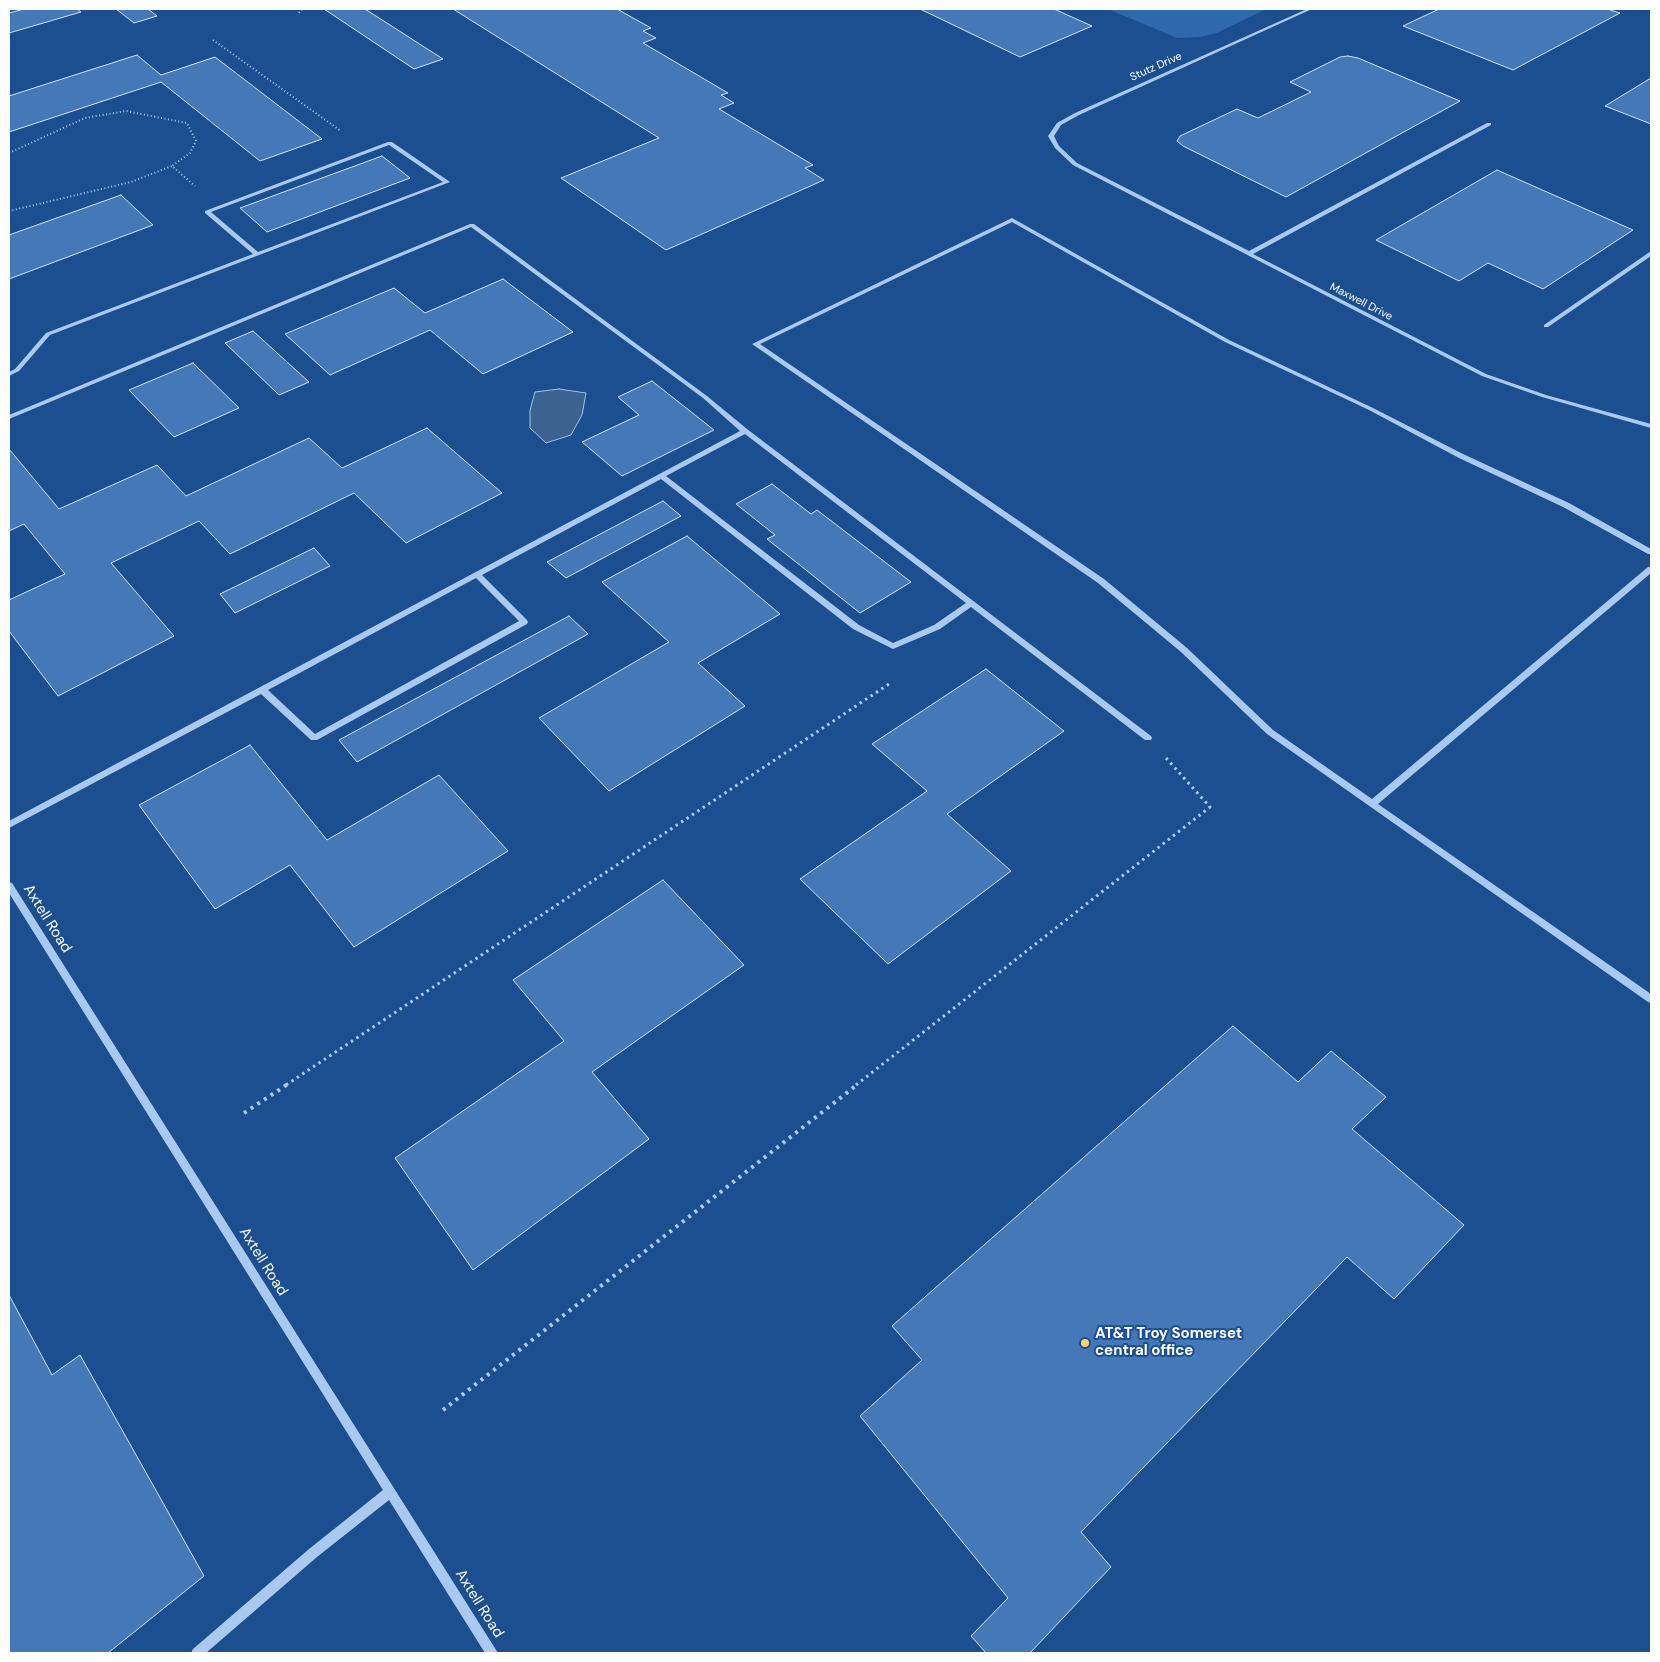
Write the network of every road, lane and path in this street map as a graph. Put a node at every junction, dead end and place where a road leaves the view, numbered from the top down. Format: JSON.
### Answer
{"nodes":[{"id":1,"x":302,"y":9,"type":"edge"},
{"id":2,"x":1310,"y":9,"type":"edge"},
{"id":3,"x":300,"y":13,"type":"dead end"},
{"id":4,"x":213,"y":40,"type":"dead end"},
{"id":5,"x":1489,"y":124,"type":"dead end"},
{"id":6,"x":369,"y":151,"type":"junction"},
{"id":7,"x":9,"y":152,"type":"edge"},
{"id":8,"x":1075,"y":164,"type":"joint"},
{"id":9,"x":172,"y":166,"type":"junction"},
{"id":10,"x":220,"y":207,"type":"junction"},
{"id":11,"x":9,"y":211,"type":"edge"},
{"id":12,"x":1651,"y":253,"type":"edge"},
{"id":13,"x":257,"y":254,"type":"junction"},
{"id":14,"x":1248,"y":254,"type":"junction"},
{"id":15,"x":1546,"y":326,"type":"dead end"},
{"id":16,"x":9,"y":374,"type":"edge"},
{"id":17,"x":9,"y":417,"type":"edge"},
{"id":18,"x":1651,"y":426,"type":"edge"},
{"id":19,"x":745,"y":431,"type":"junction"},
{"id":20,"x":661,"y":476,"type":"junction"},
{"id":21,"x":1651,"y":552,"type":"edge"},
{"id":22,"x":1651,"y":569,"type":"edge"},
{"id":23,"x":477,"y":574,"type":"junction"},
{"id":24,"x":971,"y":604,"type":"junction"},
{"id":25,"x":889,"y":684,"type":"dead end"},
{"id":26,"x":261,"y":689,"type":"junction"},
{"id":27,"x":1148,"y":738,"type":"joint"},
{"id":28,"x":1372,"y":804,"type":"junction"},
{"id":29,"x":9,"y":825,"type":"edge"},
{"id":30,"x":9,"y":886,"type":"edge"},
{"id":31,"x":1651,"y":999,"type":"edge"},
{"id":32,"x":244,"y":1113,"type":"dead end"},
{"id":33,"x":443,"y":1410,"type":"dead end"},
{"id":34,"x":390,"y":1492,"type":"junction"},
{"id":35,"x":198,"y":1653,"type":"edge"},
{"id":36,"x":492,"y":1653,"type":"edge"}],
"edges":[{"from":1,"to":3,"type":"path"},
{"from":2,"to":8,"type":"street","name":"Stutz Drive"},
{"from":4,"to":6,"type":"path"},
{"from":5,"to":14,"type":"street"},
{"from":6,"to":10,"type":"street"},
{"from":6,"to":13,"type":"street"},
{"from":7,"to":9,"type":"path"},
{"from":8,"to":14,"type":"street","name":"Maxwell Drive"},
{"from":9,"to":10,"type":"path"},
{"from":9,"to":11,"type":"path"},
{"from":10,"to":13,"type":"street"},
{"from":12,"to":15,"type":"lane"},
{"from":13,"to":16,"type":"street"},
{"from":14,"to":18,"type":"street","name":"Maxwell Drive"},
{"from":17,"to":19,"type":"street"},
{"from":19,"to":20,"type":"street"},
{"from":19,"to":24,"type":"street"},
{"from":20,"to":23,"type":"street"},
{"from":20,"to":24,"type":"street"},
{"from":21,"to":28,"type":"lane"},
{"from":22,"to":28,"type":"street"},
{"from":23,"to":26,"type":"street"},
{"from":23,"to":26,"type":"street"},
{"from":24,"to":27,"type":"street"},
{"from":25,"to":32,"type":"path"},
{"from":26,"to":29,"type":"street"},
{"from":27,"to":33,"type":"path"},
{"from":28,"to":31,"type":"street"},
{"from":30,"to":34,"type":"street","name":"Axtell Road"},
{"from":34,"to":35,"type":"street"},
{"from":34,"to":36,"type":"street","name":"Axtell Road"}]}
